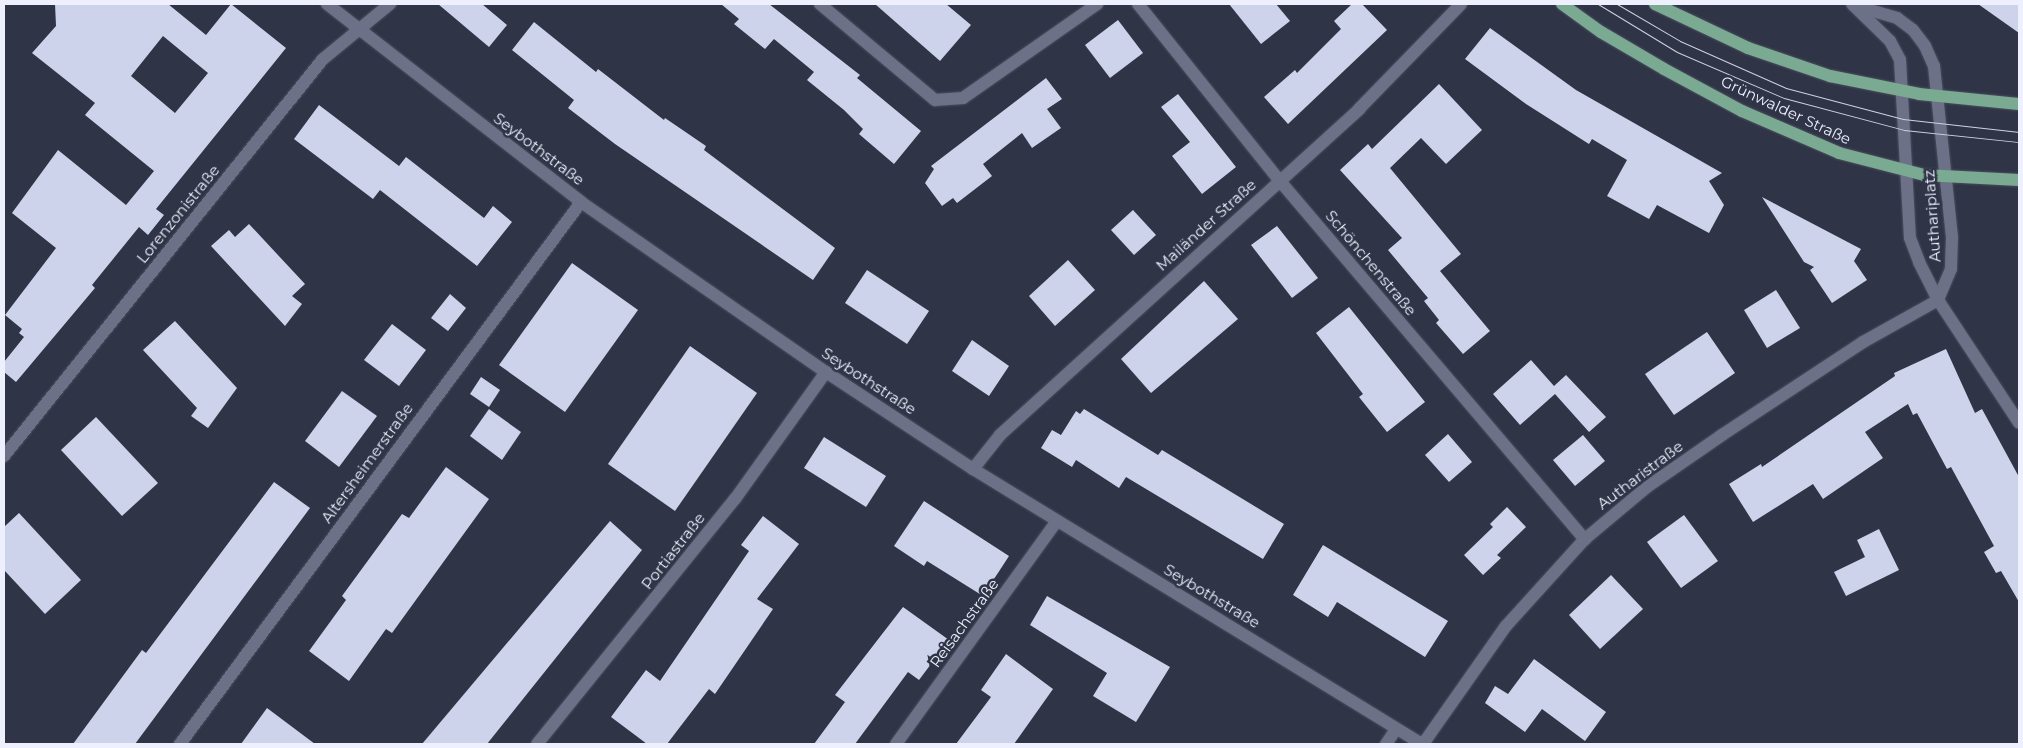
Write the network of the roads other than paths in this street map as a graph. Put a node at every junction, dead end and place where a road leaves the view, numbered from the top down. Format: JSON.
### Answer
{"nodes":[{"id":1,"x":327,"y":4,"type":"edge"},
{"id":2,"x":390,"y":4,"type":"edge"},
{"id":3,"x":820,"y":4,"type":"edge"},
{"id":4,"x":1097,"y":4,"type":"edge"},
{"id":5,"x":1138,"y":4,"type":"edge"},
{"id":6,"x":1461,"y":4,"type":"edge"},
{"id":7,"x":1562,"y":4,"type":"edge"},
{"id":8,"x":1655,"y":4,"type":"edge"},
{"id":9,"x":1854,"y":5,"type":"edge"},
{"id":10,"x":359,"y":30,"type":"junction"},
{"id":11,"x":1901,"y":91,"type":"junction"},
{"id":12,"x":1939,"y":97,"type":"junction"},
{"id":13,"x":2019,"y":104,"type":"edge"},
{"id":14,"x":1906,"y":171,"type":"junction"},
{"id":15,"x":1946,"y":177,"type":"junction"},
{"id":16,"x":1279,"y":180,"type":"junction"},
{"id":17,"x":2019,"y":180,"type":"edge"},
{"id":18,"x":581,"y":202,"type":"junction"},
{"id":19,"x":1938,"y":300,"type":"junction"},
{"id":20,"x":826,"y":372,"type":"junction"},
{"id":21,"x":2019,"y":423,"type":"edge"},
{"id":22,"x":4,"y":456,"type":"edge"},
{"id":23,"x":973,"y":469,"type":"junction"},
{"id":24,"x":1057,"y":521,"type":"junction"},
{"id":25,"x":1585,"y":539,"type":"junction"},
{"id":26,"x":1396,"y":729,"type":"junction"},
{"id":27,"x":180,"y":744,"type":"edge"},
{"id":28,"x":537,"y":744,"type":"edge"},
{"id":29,"x":896,"y":744,"type":"edge"},
{"id":30,"x":1386,"y":744,"type":"edge"},
{"id":31,"x":1422,"y":744,"type":"edge"}],
"edges":[{"from":1,"to":10,"type":"street","name":"Seybothstraße"},
{"from":2,"to":10,"type":"street","name":"Lorenzonistraße"},
{"from":3,"to":4,"type":"street"},
{"from":5,"to":16,"type":"street","name":"Schönchenstraße"},
{"from":6,"to":16,"type":"street","name":"Mailänder Straße"},
{"from":7,"to":14,"type":"main road","name":"Grünwalder Straße"},
{"from":8,"to":11,"type":"main road"},
{"from":9,"to":11,"type":"street","name":"Authariplatz"},
{"from":9,"to":12,"type":"street","name":"Authariplatz"},
{"from":10,"to":18,"type":"street","name":"Seybothstraße"},
{"from":10,"to":22,"type":"street","name":"Lorenzonistraße"},
{"from":11,"to":12,"type":"main road"},
{"from":11,"to":14,"type":"street","name":"Authariplatz"},
{"from":12,"to":13,"type":"main road"},
{"from":12,"to":15,"type":"street","name":"Authariplatz"},
{"from":14,"to":15,"type":"main road","name":"Grünwalder Straße"},
{"from":14,"to":19,"type":"street","name":"Authariplatz"},
{"from":15,"to":17,"type":"main road","name":"Grünwalder Straße"},
{"from":15,"to":19,"type":"street","name":"Authariplatz"},
{"from":16,"to":23,"type":"street","name":"Mailänder Straße"},
{"from":16,"to":25,"type":"street","name":"Schönchenstraße"},
{"from":18,"to":20,"type":"street","name":"Seybothstraße"},
{"from":18,"to":27,"type":"street","name":"Altersheimerstraße"},
{"from":19,"to":21,"type":"street"},
{"from":19,"to":25,"type":"street","name":"Autharistraße"},
{"from":20,"to":23,"type":"street","name":"Seybothstraße"},
{"from":20,"to":28,"type":"street","name":"Portiastraße"},
{"from":23,"to":24,"type":"street","name":"Seybothstraße"},
{"from":24,"to":26,"type":"street","name":"Seybothstraße"},
{"from":24,"to":29,"type":"street","name":"Reisachstraße"},
{"from":25,"to":31,"type":"street","name":"Autharistraße"},
{"from":26,"to":30,"type":"street"},
{"from":26,"to":31,"type":"street","name":"Seybothstraße"}]}
